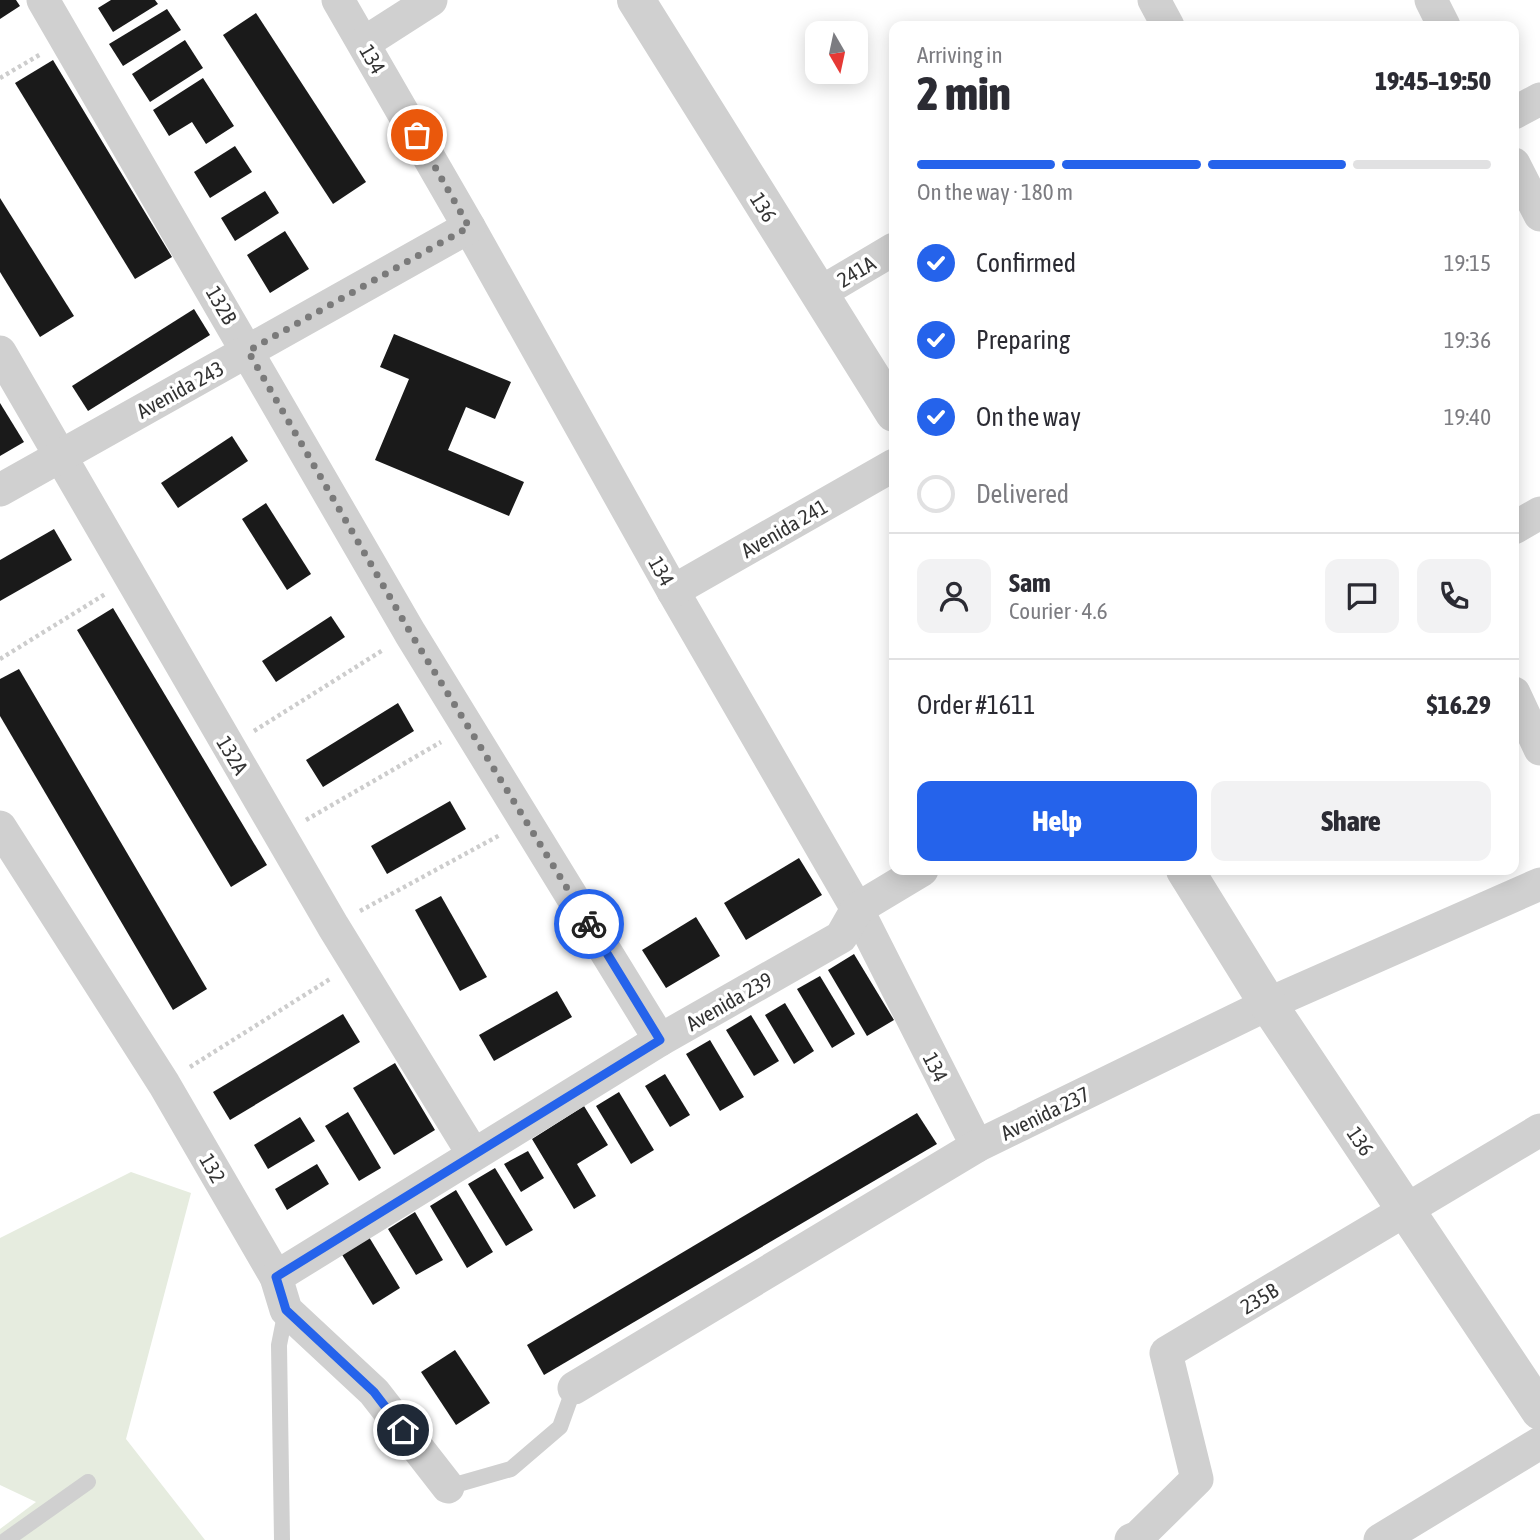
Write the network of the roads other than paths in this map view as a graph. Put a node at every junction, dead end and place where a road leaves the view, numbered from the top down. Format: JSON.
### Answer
{"nodes":[{"id":1,"x":43,"y":0,"type":"edge"},
{"id":2,"x":338,"y":0,"type":"edge"},
{"id":3,"x":431,"y":0,"type":"edge"},
{"id":4,"x":636,"y":0,"type":"edge"},
{"id":5,"x":1154,"y":0,"type":"edge"},
{"id":6,"x":1431,"y":0,"type":"edge"},
{"id":7,"x":1165,"y":21,"type":"edge"},
{"id":8,"x":1442,"y":21,"type":"edge"},
{"id":9,"x":364,"y":43,"type":"junction"},
{"id":10,"x":1540,"y":99,"type":"edge"},
{"id":11,"x":1519,"y":110,"type":"edge"},
{"id":12,"x":1519,"y":174,"type":"edge"},
{"id":13,"x":1540,"y":215,"type":"edge"},
{"id":14,"x":469,"y":227,"type":"junction"},
{"id":15,"x":889,"y":252,"type":"edge"},
{"id":16,"x":818,"y":294,"type":"junction"},
{"id":17,"x":248,"y":351,"type":"junction"},
{"id":18,"x":0,"y":352,"type":"edge"},
{"id":19,"x":889,"y":405,"type":"edge"},
{"id":20,"x":61,"y":456,"type":"junction"},
{"id":21,"x":889,"y":468,"type":"edge"},
{"id":22,"x":0,"y":490,"type":"edge"},
{"id":23,"x":1540,"y":513,"type":"edge"},
{"id":24,"x":1519,"y":525,"type":"edge"},
{"id":25,"x":673,"y":592,"type":"junction"},
{"id":26,"x":1519,"y":704,"type":"edge"},
{"id":27,"x":1540,"y":749,"type":"edge"},
{"id":28,"x":0,"y":827,"type":"edge"},
{"id":29,"x":914,"y":875,"type":"edge"},
{"id":30,"x":1188,"y":875,"type":"edge"},
{"id":31,"x":1540,"y":884,"type":"edge"},
{"id":32,"x":857,"y":909,"type":"junction"},
{"id":33,"x":1268,"y":1004,"type":"junction"},
{"id":34,"x":660,"y":1040,"type":"junction"},
{"id":35,"x":1540,"y":1130,"type":"edge"},
{"id":36,"x":977,"y":1146,"type":"junction"},
{"id":37,"x":473,"y":1154,"type":"junction"},
{"id":38,"x":1407,"y":1209,"type":"junction"},
{"id":39,"x":276,"y":1277,"type":"junction"},
{"id":40,"x":286,"y":1310,"type":"junction"},
{"id":41,"x":574,"y":1388,"type":"joint"},
{"id":42,"x":1540,"y":1411,"type":"edge"},
{"id":43,"x":1540,"y":1443,"type":"edge"},
{"id":44,"x":88,"y":1482,"type":"dead end"},
{"id":45,"x":447,"y":1487,"type":"joint"},
{"id":46,"x":6,"y":1540,"type":"edge"},
{"id":47,"x":282,"y":1540,"type":"edge"},
{"id":48,"x":1131,"y":1540,"type":"edge"},
{"id":49,"x":1380,"y":1540,"type":"edge"}],
"edges":[{"from":1,"to":17,"type":"street","name":"132B"},
{"from":2,"to":9,"type":"street","name":"134"},
{"from":3,"to":9,"type":"street"},
{"from":4,"to":16,"type":"street","name":"136"},
{"from":5,"to":7,"type":"street"},
{"from":6,"to":8,"type":"street"},
{"from":9,"to":14,"type":"street","name":"134"},
{"from":10,"to":11,"type":"street"},
{"from":12,"to":13,"type":"street"},
{"from":14,"to":17,"type":"street","name":"Avenida 243"},
{"from":14,"to":25,"type":"street","name":"134"},
{"from":15,"to":16,"type":"street","name":"241A"},
{"from":16,"to":19,"type":"street","name":"136"},
{"from":17,"to":20,"type":"street","name":"Avenida 243"},
{"from":17,"to":34,"type":"street","name":"132B"},
{"from":18,"to":20,"type":"street","name":"132A"},
{"from":20,"to":22,"type":"street","name":"Avenida 243"},
{"from":20,"to":37,"type":"street","name":"132A"},
{"from":21,"to":25,"type":"street","name":"Avenida 241"},
{"from":23,"to":24,"type":"street"},
{"from":25,"to":32,"type":"street","name":"134"},
{"from":26,"to":27,"type":"street"},
{"from":28,"to":39,"type":"street","name":"132"},
{"from":29,"to":32,"type":"street","name":"Avenida 239"},
{"from":30,"to":33,"type":"street","name":"136"},
{"from":31,"to":33,"type":"street","name":"Avenida 237"},
{"from":32,"to":34,"type":"street","name":"Avenida 239"},
{"from":32,"to":36,"type":"street","name":"134"},
{"from":33,"to":36,"type":"street","name":"Avenida 237"},
{"from":33,"to":38,"type":"street","name":"136"},
{"from":34,"to":37,"type":"street","name":"Avenida 239"},
{"from":35,"to":38,"type":"street","name":"235B"},
{"from":36,"to":41,"type":"street","name":"Avenida 237"},
{"from":37,"to":39,"type":"street","name":"Avenida 239"},
{"from":38,"to":42,"type":"street","name":"136"},
{"from":38,"to":48,"type":"street","name":"235B"},
{"from":39,"to":40,"type":"street","name":"132"},
{"from":40,"to":45,"type":"street"},
{"from":40,"to":47,"type":"lane"},
{"from":41,"to":45,"type":"lane"},
{"from":43,"to":49,"type":"street"},
{"from":44,"to":46,"type":"lane"}]}
